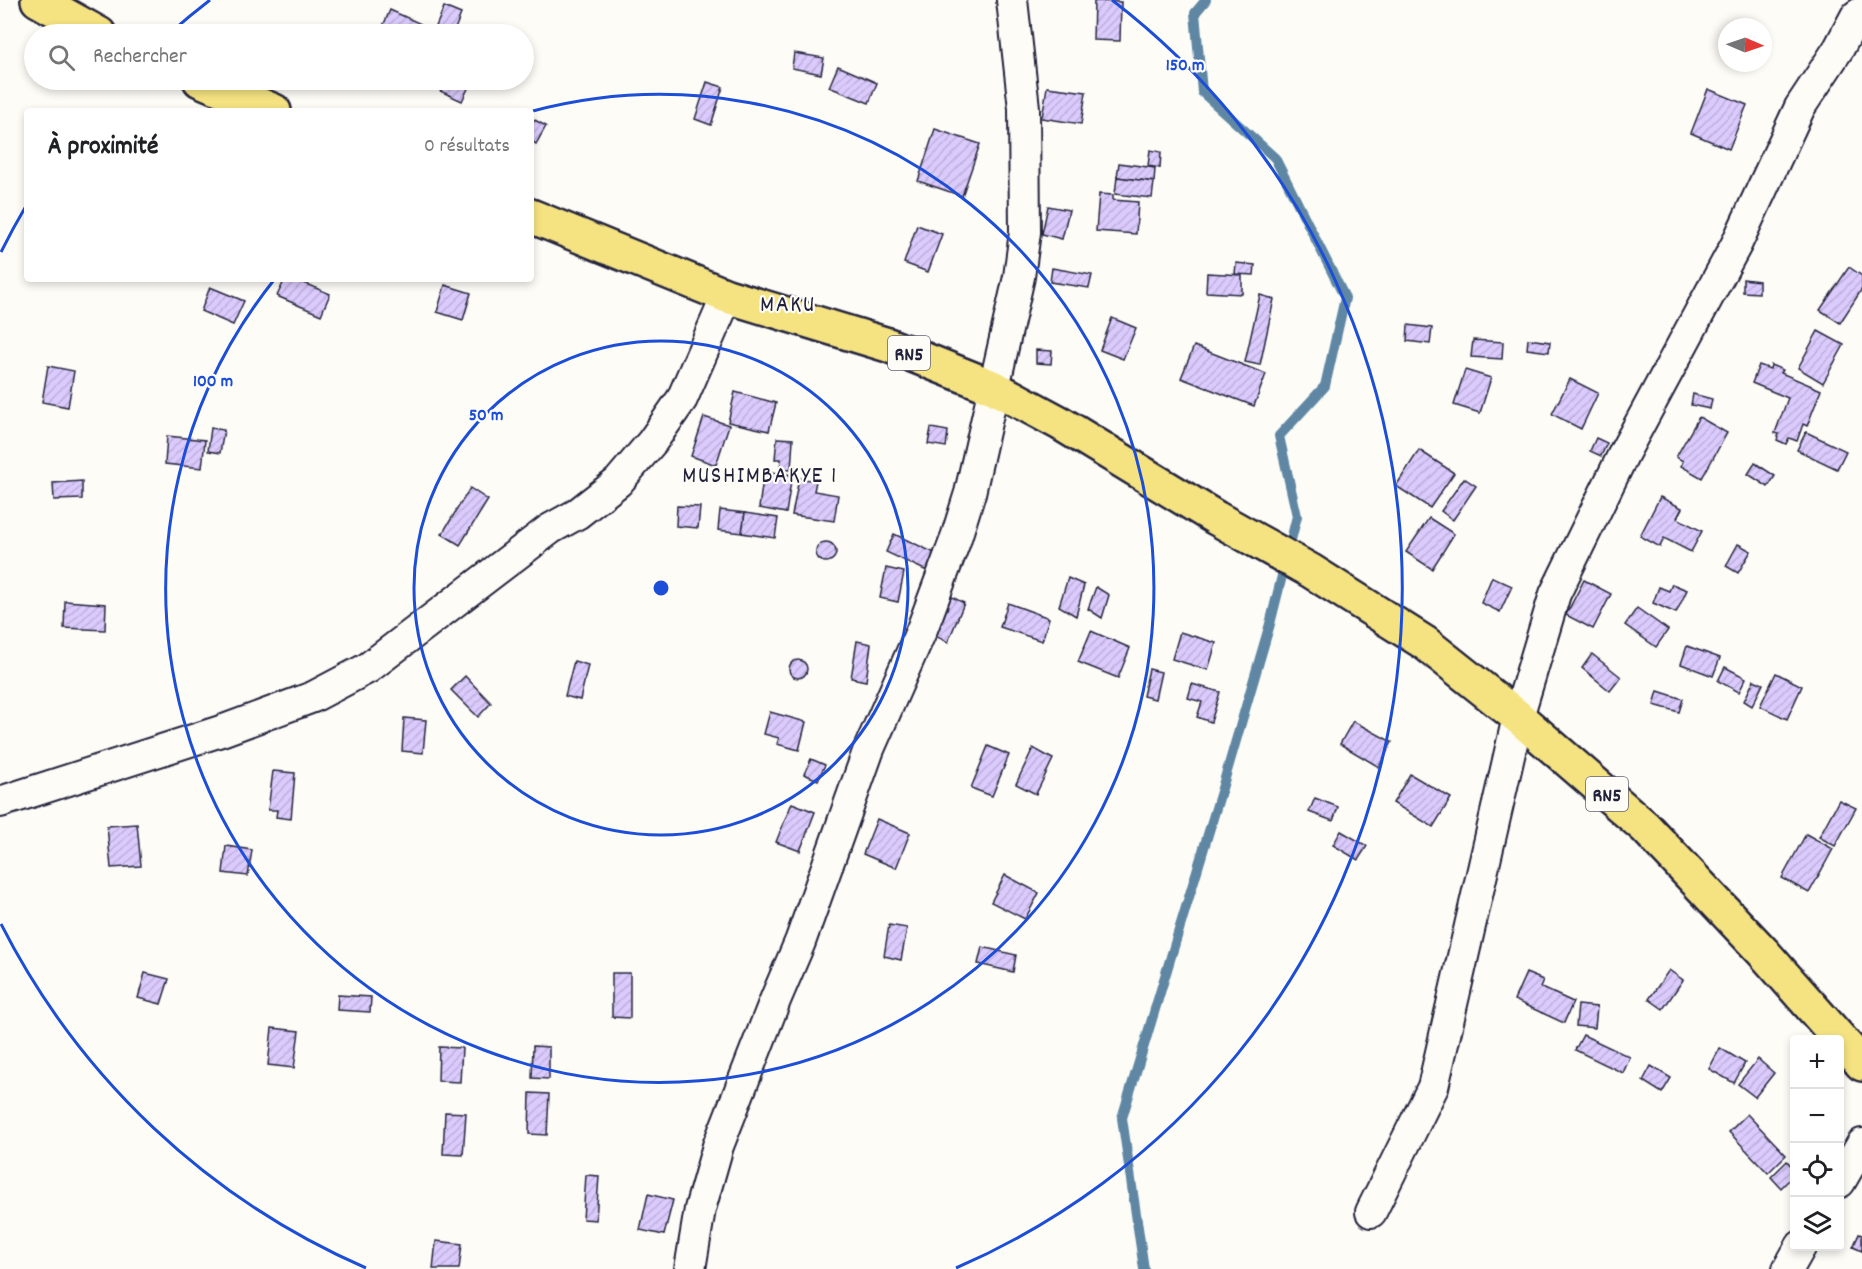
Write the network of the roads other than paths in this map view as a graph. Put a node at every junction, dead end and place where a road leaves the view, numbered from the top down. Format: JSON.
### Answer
{"nodes":[{"id":1,"x":38,"y":0,"type":"edge"},
{"id":2,"x":1012,"y":0,"type":"edge"},
{"id":3,"x":1862,"y":12,"type":"edge"},
{"id":4,"x":81,"y":24,"type":"edge"},
{"id":5,"x":224,"y":90,"type":"edge"},
{"id":6,"x":267,"y":108,"type":"edge"},
{"id":7,"x":534,"y":217,"type":"edge"},
{"id":8,"x":727,"y":296,"type":"junction"},
{"id":9,"x":995,"y":388,"type":"junction"},
{"id":10,"x":1518,"y":717,"type":"junction"},
{"id":11,"x":0,"y":802,"type":"edge"},
{"id":12,"x":1862,"y":1064,"type":"edge"},
{"id":13,"x":1862,"y":1144,"type":"edge"},
{"id":14,"x":1844,"y":1174,"type":"edge"},
{"id":15,"x":1371,"y":1212,"type":"dead end"},
{"id":16,"x":1798,"y":1251,"type":"edge"},
{"id":17,"x":690,"y":1269,"type":"edge"},
{"id":18,"x":1788,"y":1269,"type":"edge"}],
"edges":[{"from":1,"to":4,"type":"highway"},
{"from":2,"to":9,"type":"street"},
{"from":3,"to":10,"type":"street"},
{"from":5,"to":6,"type":"highway"},
{"from":7,"to":8,"type":"highway","number":"RN5"},
{"from":8,"to":9,"type":"highway","number":"RN5"},
{"from":8,"to":11,"type":"street"},
{"from":9,"to":10,"type":"highway","number":"RN5"},
{"from":9,"to":17,"type":"street"},
{"from":10,"to":12,"type":"highway","number":"RN5"},
{"from":10,"to":15,"type":"street"},
{"from":13,"to":14,"type":"street"},
{"from":16,"to":18,"type":"street"}]}
